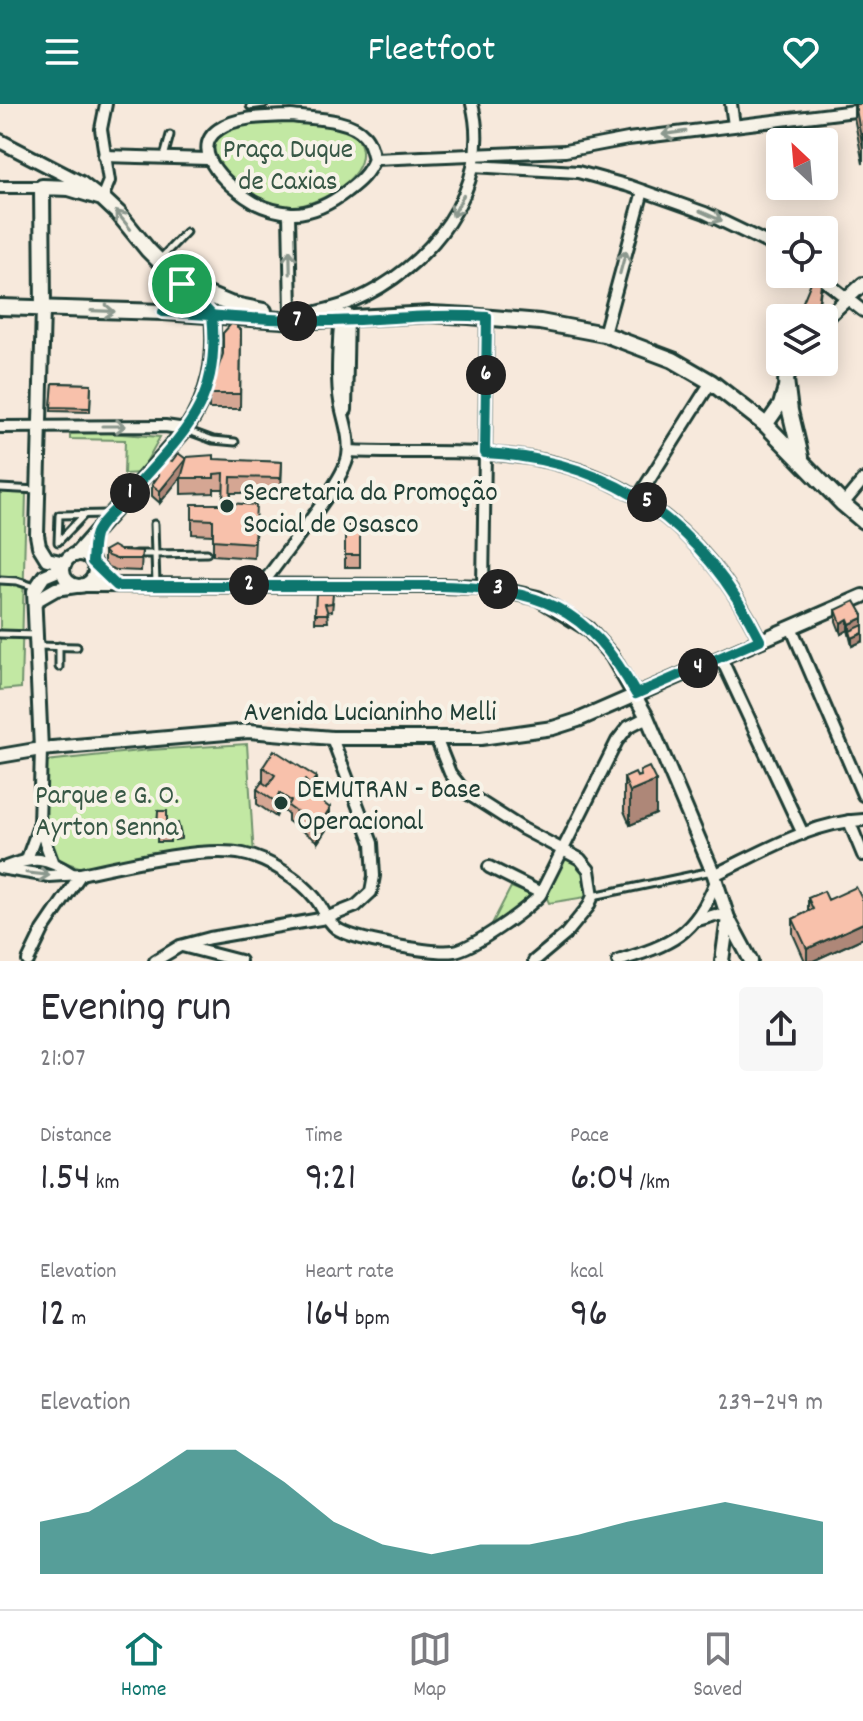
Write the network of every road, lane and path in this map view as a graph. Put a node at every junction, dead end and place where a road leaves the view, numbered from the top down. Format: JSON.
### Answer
{"nodes":[{"id":1,"x":106,"y":104,"type":"edge"},
{"id":2,"x":264,"y":104,"type":"edge"},
{"id":3,"x":291,"y":104,"type":"edge"},
{"id":4,"x":472,"y":104,"type":"edge"},
{"id":5,"x":731,"y":104,"type":"edge"},
{"id":6,"x":250,"y":106,"type":"dead end"},
{"id":7,"x":863,"y":110,"type":"edge"},
{"id":8,"x":291,"y":116,"type":"junction"},
{"id":9,"x":734,"y":125,"type":"junction"},
{"id":10,"x":170,"y":135,"type":"dead end"},
{"id":11,"x":0,"y":141,"type":"edge"},
{"id":12,"x":581,"y":148,"type":"junction"},
{"id":13,"x":565,"y":151,"type":"junction"},
{"id":14,"x":501,"y":155,"type":"junction"},
{"id":15,"x":104,"y":156,"type":"junction"},
{"id":16,"x":164,"y":158,"type":"junction"},
{"id":17,"x":33,"y":159,"type":"junction"},
{"id":18,"x":208,"y":159,"type":"junction"},
{"id":19,"x":374,"y":159,"type":"junction"},
{"id":20,"x":474,"y":161,"type":"junction"},
{"id":21,"x":502,"y":168,"type":"junction"},
{"id":22,"x":566,"y":169,"type":"junction"},
{"id":23,"x":578,"y":172,"type":"junction"},
{"id":24,"x":0,"y":187,"type":"edge"},
{"id":25,"x":643,"y":191,"type":"junction"},
{"id":26,"x":42,"y":194,"type":"junction"},
{"id":27,"x":102,"y":198,"type":"junction"},
{"id":28,"x":289,"y":213,"type":"junction"},
{"id":29,"x":186,"y":232,"type":"dead end"},
{"id":30,"x":766,"y":242,"type":"edge"},
{"id":31,"x":158,"y":261,"type":"junction"},
{"id":32,"x":182,"y":284,"type":"junction"},
{"id":33,"x":863,"y":284,"type":"edge"},
{"id":34,"x":836,"y":288,"type":"edge"},
{"id":35,"x":367,"y":293,"type":"junction"},
{"id":36,"x":848,"y":296,"type":"junction"},
{"id":37,"x":838,"y":306,"type":"edge"},
{"id":38,"x":0,"y":307,"type":"edge"},
{"id":39,"x":43,"y":308,"type":"junction"},
{"id":40,"x":863,"y":311,"type":"edge"},
{"id":41,"x":163,"y":312,"type":"junction"},
{"id":42,"x":291,"y":312,"type":"junction"},
{"id":43,"x":317,"y":312,"type":"junction"},
{"id":44,"x":212,"y":315,"type":"junction"},
{"id":45,"x":345,"y":317,"type":"junction"},
{"id":46,"x":487,"y":317,"type":"junction"},
{"id":47,"x":369,"y":318,"type":"junction"},
{"id":48,"x":604,"y":334,"type":"junction"},
{"id":49,"x":787,"y":376,"type":"edge"},
{"id":50,"x":786,"y":380,"type":"junction"},
{"id":51,"x":711,"y":382,"type":"junction"},
{"id":52,"x":766,"y":425,"type":"junction"},
{"id":53,"x":0,"y":427,"type":"edge"},
{"id":54,"x":41,"y":428,"type":"junction"},
{"id":55,"x":186,"y":429,"type":"junction"},
{"id":56,"x":235,"y":442,"type":"dead end"},
{"id":57,"x":349,"y":451,"type":"junction"},
{"id":58,"x":485,"y":453,"type":"junction"},
{"id":59,"x":803,"y":461,"type":"junction"},
{"id":60,"x":863,"y":480,"type":"edge"},
{"id":61,"x":0,"y":488,"type":"edge"},
{"id":62,"x":38,"y":490,"type":"junction"},
{"id":63,"x":639,"y":496,"type":"junction"},
{"id":64,"x":843,"y":504,"type":"junction"},
{"id":65,"x":85,"y":514,"type":"junction"},
{"id":66,"x":112,"y":514,"type":"junction"},
{"id":67,"x":863,"y":521,"type":"edge"},
{"id":68,"x":154,"y":524,"type":"dead end"},
{"id":69,"x":95,"y":533,"type":"junction"},
{"id":70,"x":207,"y":553,"type":"dead end"},
{"id":71,"x":126,"y":554,"type":"edge"},
{"id":72,"x":155,"y":554,"type":"junction"},
{"id":73,"x":67,"y":562,"type":"junction"},
{"id":74,"x":93,"y":564,"type":"junction"},
{"id":75,"x":0,"y":580,"type":"edge"},
{"id":76,"x":157,"y":585,"type":"junction"},
{"id":77,"x":262,"y":585,"type":"junction"},
{"id":78,"x":80,"y":586,"type":"junction"},
{"id":79,"x":117,"y":586,"type":"junction"},
{"id":80,"x":36,"y":587,"type":"junction"},
{"id":81,"x":483,"y":587,"type":"junction"},
{"id":82,"x":35,"y":601,"type":"junction"},
{"id":83,"x":861,"y":601,"type":"edge"},
{"id":84,"x":791,"y":627,"type":"junction"},
{"id":85,"x":0,"y":634,"type":"edge"},
{"id":86,"x":36,"y":640,"type":"junction"},
{"id":87,"x":760,"y":640,"type":"junction"},
{"id":88,"x":59,"y":646,"type":"junction"},
{"id":89,"x":77,"y":647,"type":"dead end"},
{"id":90,"x":721,"y":658,"type":"junction"},
{"id":91,"x":59,"y":667,"type":"dead end"},
{"id":92,"x":636,"y":694,"type":"junction"},
{"id":93,"x":647,"y":717,"type":"junction"},
{"id":94,"x":332,"y":738,"type":"junction"},
{"id":95,"x":436,"y":738,"type":"junction"},
{"id":96,"x":41,"y":749,"type":"junction"},
{"id":97,"x":0,"y":756,"type":"edge"},
{"id":98,"x":863,"y":795,"type":"edge"},
{"id":99,"x":863,"y":820,"type":"edge"},
{"id":100,"x":849,"y":821,"type":"junction"},
{"id":101,"x":39,"y":826,"type":"junction"},
{"id":102,"x":803,"y":834,"type":"junction"},
{"id":103,"x":563,"y":851,"type":"junction"},
{"id":104,"x":863,"y":855,"type":"edge"},
{"id":105,"x":27,"y":859,"type":"junction"},
{"id":106,"x":52,"y":861,"type":"junction"},
{"id":107,"x":489,"y":867,"type":"dead end"},
{"id":108,"x":2,"y":868,"type":"edge"},
{"id":109,"x":76,"y":874,"type":"junction"},
{"id":110,"x":714,"y":876,"type":"junction"},
{"id":111,"x":541,"y":893,"type":"junction"},
{"id":112,"x":593,"y":896,"type":"junction"},
{"id":113,"x":326,"y":918,"type":"junction"},
{"id":114,"x":728,"y":918,"type":"junction"},
{"id":115,"x":696,"y":921,"type":"junction"},
{"id":116,"x":180,"y":946,"type":"junction"},
{"id":117,"x":28,"y":961,"type":"edge"},
{"id":118,"x":155,"y":961,"type":"edge"},
{"id":119,"x":240,"y":961,"type":"edge"},
{"id":120,"x":534,"y":961,"type":"edge"},
{"id":121,"x":618,"y":961,"type":"edge"},
{"id":122,"x":722,"y":961,"type":"edge"},
{"id":123,"x":751,"y":961,"type":"edge"}],
"edges":[{"from":1,"to":15,"type":"street"},
{"from":2,"to":6,"type":"lane"},
{"from":3,"to":8,"type":"street"},
{"from":4,"to":20,"type":"street"},
{"from":5,"to":9,"type":"street"},
{"from":7,"to":9,"type":"street"},
{"from":8,"to":18,"type":"street"},
{"from":8,"to":19,"type":"street"},
{"from":9,"to":12,"type":"street","one_way":true},
{"from":10,"to":16,"type":"lane"},
{"from":11,"to":17,"type":"street"},
{"from":12,"to":13,"type":"street"},
{"from":12,"to":23,"type":"street"},
{"from":13,"to":14,"type":"street"},
{"from":13,"to":22,"type":"street"},
{"from":14,"to":20,"type":"street"},
{"from":14,"to":21,"type":"street"},
{"from":15,"to":16,"type":"street"},
{"from":15,"to":27,"type":"street"},
{"from":16,"to":18,"type":"street"},
{"from":17,"to":26,"type":"street"},
{"from":17,"to":27,"type":"street"},
{"from":18,"to":28,"type":"street"},
{"from":19,"to":20,"type":"street"},
{"from":19,"to":28,"type":"street"},
{"from":20,"to":21,"type":"street"},
{"from":20,"to":35,"type":"street","one_way":true},
{"from":21,"to":22,"type":"street"},
{"from":22,"to":23,"type":"street"},
{"from":23,"to":25,"type":"street"},
{"from":24,"to":26,"type":"street"},
{"from":25,"to":30,"type":"street","one_way":true},
{"from":48,"to":25,"type":"street","one_way":true},
{"from":26,"to":27,"type":"main road"},
{"from":26,"to":39,"type":"main road"},
{"from":31,"to":27,"type":"main road","one_way":true},
{"from":42,"to":28,"type":"street","one_way":true},
{"from":29,"to":31,"type":"lane"},
{"from":31,"to":32,"type":"main road"},
{"from":32,"to":41,"type":"main road"},
{"from":32,"to":42,"type":"main road"},
{"from":32,"to":44,"type":"main road"},
{"from":33,"to":36,"type":"street"},
{"from":34,"to":36,"type":"street"},
{"from":35,"to":43,"type":"street"},
{"from":35,"to":47,"type":"street"},
{"from":36,"to":37,"type":"street"},
{"from":36,"to":40,"type":"street"},
{"from":38,"to":39,"type":"main road"},
{"from":39,"to":41,"type":"main road","one_way":true},
{"from":39,"to":54,"type":"street"},
{"from":41,"to":44,"type":"main road"},
{"from":42,"to":43,"type":"main road"},
{"from":43,"to":45,"type":"main road"},
{"from":44,"to":45,"type":"main road"},
{"from":44,"to":55,"type":"street"},
{"from":45,"to":47,"type":"main road"},
{"from":45,"to":57,"type":"street"},
{"from":46,"to":47,"type":"main road"},
{"from":46,"to":48,"type":"main road"},
{"from":46,"to":58,"type":"street"},
{"from":48,"to":51,"type":"main road"},
{"from":49,"to":50,"type":"street"},
{"from":50,"to":52,"type":"street"},
{"from":50,"to":59,"type":"main road"},
{"from":51,"to":52,"type":"main road"},
{"from":51,"to":63,"type":"street"},
{"from":52,"to":59,"type":"main road"},
{"from":53,"to":54,"type":"street"},
{"from":54,"to":55,"type":"street","one_way":true},
{"from":54,"to":62,"type":"street"},
{"from":55,"to":56,"type":"lane"},
{"from":55,"to":66,"type":"street"},
{"from":57,"to":58,"type":"street"},
{"from":57,"to":77,"type":"street"},
{"from":58,"to":63,"type":"street"},
{"from":58,"to":81,"type":"street"},
{"from":59,"to":64,"type":"main road"},
{"from":60,"to":64,"type":"street"},
{"from":61,"to":62,"type":"lane"},
{"from":62,"to":73,"type":"street"},
{"from":63,"to":87,"type":"street"},
{"from":64,"to":67,"type":"main road"},
{"from":65,"to":65,"type":"lane"},
{"from":65,"to":66,"type":"lane"},
{"from":66,"to":69,"type":"street"},
{"from":68,"to":72,"type":"lane"},
{"from":69,"to":73,"type":"street"},
{"from":69,"to":74,"type":"street"},
{"from":70,"to":72,"type":"lane"},
{"from":71,"to":72,"type":"lane"},
{"from":72,"to":76,"type":"lane"},
{"from":73,"to":74,"type":"street"},
{"from":73,"to":78,"type":"street"},
{"from":73,"to":80,"type":"street"},
{"from":74,"to":78,"type":"street"},
{"from":74,"to":79,"type":"street"},
{"from":75,"to":80,"type":"lane"},
{"from":76,"to":77,"type":"street"},
{"from":76,"to":79,"type":"street"},
{"from":77,"to":81,"type":"street"},
{"from":78,"to":79,"type":"street"},
{"from":78,"to":82,"type":"street"},
{"from":80,"to":82,"type":"street"},
{"from":81,"to":92,"type":"street"},
{"from":82,"to":86,"type":"street"},
{"from":83,"to":84,"type":"street","name":"Avenida Lucianinho Melli"},
{"from":84,"to":87,"type":"street","name":"Avenida Lucianinho Melli"},
{"from":84,"to":98,"type":"street"},
{"from":85,"to":86,"type":"lane"},
{"from":86,"to":88,"type":"lane"},
{"from":86,"to":96,"type":"street"},
{"from":87,"to":90,"type":"street","name":"Avenida Lucianinho Melli"},
{"from":88,"to":89,"type":"lane"},
{"from":88,"to":91,"type":"lane"},
{"from":90,"to":92,"type":"street","name":"Avenida Lucianinho Melli"},
{"from":90,"to":102,"type":"street"},
{"from":92,"to":93,"type":"street"},
{"from":92,"to":95,"type":"street","name":"Avenida Lucianinho Melli"},
{"from":93,"to":103,"type":"street"},
{"from":93,"to":110,"type":"street"},
{"from":94,"to":95,"type":"street","name":"Avenida Lucianinho Melli"},
{"from":94,"to":96,"type":"street","name":"Avenida Lucianinho Melli"},
{"from":94,"to":113,"type":"street"},
{"from":95,"to":103,"type":"street"},
{"from":96,"to":97,"type":"street","name":"Avenida Lucianinho Melli"},
{"from":96,"to":101,"type":"street"},
{"from":99,"to":100,"type":"street"},
{"from":100,"to":102,"type":"street"},
{"from":100,"to":104,"type":"street"},
{"from":101,"to":105,"type":"street"},
{"from":101,"to":106,"type":"street"},
{"from":102,"to":110,"type":"street"},
{"from":103,"to":111,"type":"street"},
{"from":103,"to":112,"type":"street"},
{"from":105,"to":106,"type":"street"},
{"from":105,"to":108,"type":"street"},
{"from":106,"to":109,"type":"street"},
{"from":107,"to":111,"type":"street"},
{"from":108,"to":109,"type":"street","one_way":true},
{"from":109,"to":113,"type":"street"},
{"from":109,"to":117,"type":"street"},
{"from":110,"to":112,"type":"lane"},
{"from":110,"to":114,"type":"street"},
{"from":110,"to":115,"type":"street"},
{"from":111,"to":113,"type":"street"},
{"from":112,"to":120,"type":"street"},
{"from":113,"to":116,"type":"street"},
{"from":114,"to":115,"type":"street"},
{"from":114,"to":122,"type":"street"},
{"from":114,"to":123,"type":"street"},
{"from":115,"to":121,"type":"street"},
{"from":116,"to":118,"type":"street"},
{"from":116,"to":119,"type":"street"}]}
